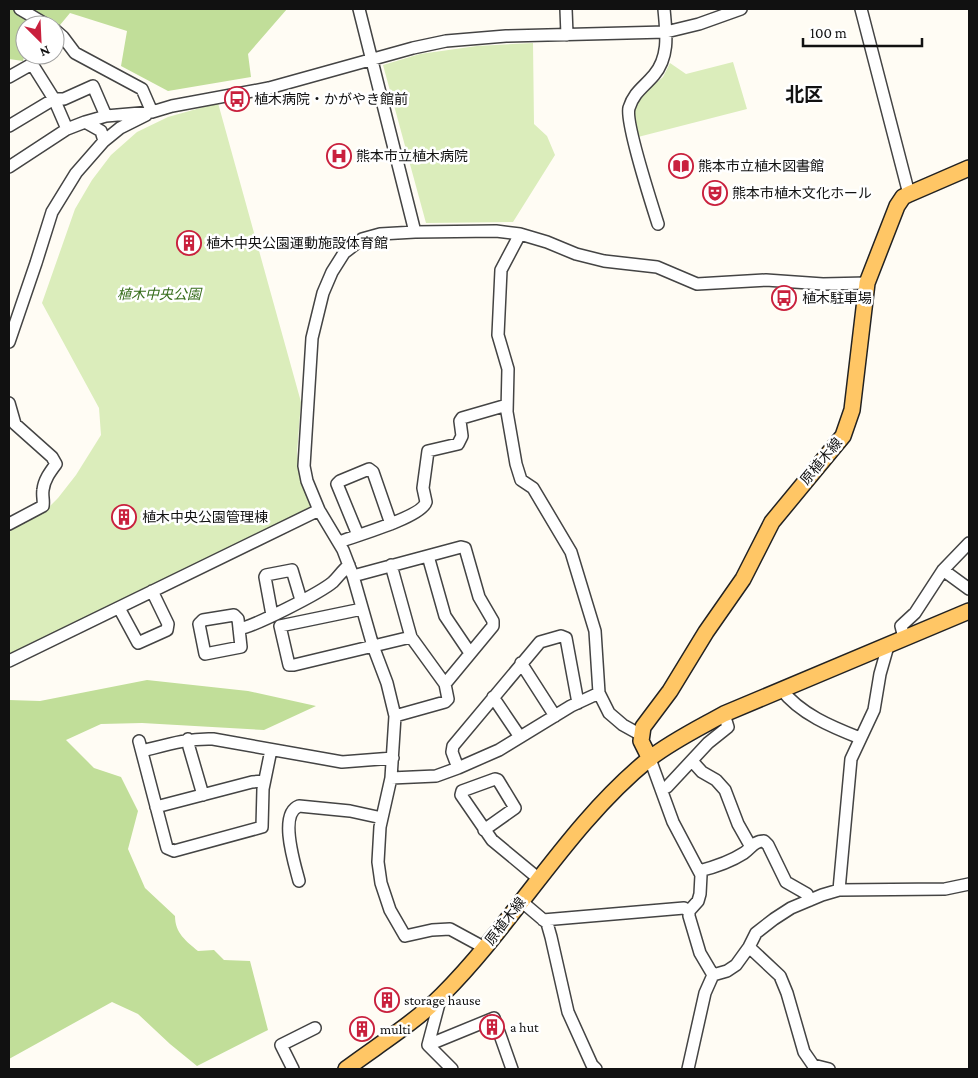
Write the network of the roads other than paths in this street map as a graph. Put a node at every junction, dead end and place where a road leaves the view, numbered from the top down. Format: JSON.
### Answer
{"nodes":[{"id":1,"x":359,"y":9,"type":"edge"},
{"id":2,"x":566,"y":9,"type":"edge"},
{"id":3,"x":664,"y":9,"type":"edge"},
{"id":4,"x":741,"y":9,"type":"edge"},
{"id":5,"x":861,"y":9,"type":"edge"},
{"id":6,"x":666,"y":32,"type":"junction"},
{"id":7,"x":567,"y":35,"type":"junction"},
{"id":8,"x":65,"y":40,"type":"edge"},
{"id":9,"x":373,"y":60,"type":"junction"},
{"id":10,"x":9,"y":78,"type":"edge"},
{"id":11,"x":54,"y":100,"type":"junction"},
{"id":12,"x":152,"y":112,"type":"junction"},
{"id":13,"x":106,"y":116,"type":"junction"},
{"id":14,"x":85,"y":122,"type":"junction"},
{"id":15,"x":9,"y":126,"type":"edge"},
{"id":16,"x":67,"y":129,"type":"junction"},
{"id":17,"x":104,"y":141,"type":"junction"},
{"id":18,"x":9,"y":167,"type":"edge"},
{"id":19,"x":969,"y":168,"type":"edge"},
{"id":20,"x":909,"y":194,"type":"junction"},
{"id":21,"x":658,"y":224,"type":"dead end"},
{"id":22,"x":415,"y":232,"type":"junction"},
{"id":23,"x":520,"y":234,"type":"junction"},
{"id":24,"x":867,"y":283,"type":"junction"},
{"id":25,"x":9,"y":342,"type":"edge"},
{"id":26,"x":9,"y":403,"type":"edge"},
{"id":27,"x":507,"y":405,"type":"junction"},
{"id":28,"x":319,"y":510,"type":"junction"},
{"id":29,"x":9,"y":524,"type":"edge"},
{"id":30,"x":391,"y":524,"type":"junction"},
{"id":31,"x":358,"y":535,"type":"junction"},
{"id":32,"x":339,"y":542,"type":"junction"},
{"id":33,"x":969,"y":543,"type":"edge"},
{"id":34,"x":428,"y":556,"type":"junction"},
{"id":35,"x":348,"y":565,"type":"junction"},
{"id":36,"x":391,"y":565,"type":"junction"},
{"id":37,"x":943,"y":570,"type":"junction"},
{"id":38,"x":353,"y":576,"type":"junction"},
{"id":39,"x":969,"y":588,"type":"edge"},
{"id":40,"x":152,"y":591,"type":"junction"},
{"id":41,"x":301,"y":600,"type":"junction"},
{"id":42,"x":119,"y":608,"type":"junction"},
{"id":43,"x":362,"y":609,"type":"junction"},
{"id":44,"x":969,"y":611,"type":"edge"},
{"id":45,"x":274,"y":614,"type":"junction"},
{"id":46,"x":280,"y":626,"type":"junction"},
{"id":47,"x":239,"y":629,"type":"dead end"},
{"id":48,"x":411,"y":637,"type":"junction"},
{"id":49,"x":904,"y":638,"type":"junction"},
{"id":50,"x":373,"y":646,"type":"junction"},
{"id":51,"x":888,"y":646,"type":"junction"},
{"id":52,"x":470,"y":654,"type":"junction"},
{"id":53,"x":9,"y":662,"type":"edge"},
{"id":54,"x":522,"y":663,"type":"junction"},
{"id":55,"x":445,"y":684,"type":"junction"},
{"id":56,"x":781,"y":689,"type":"junction"},
{"id":57,"x":599,"y":693,"type":"junction"},
{"id":58,"x":494,"y":697,"type":"junction"},
{"id":59,"x":578,"y":703,"type":"junction"},
{"id":60,"x":724,"y":714,"type":"junction"},
{"id":61,"x":395,"y":716,"type":"junction"},
{"id":62,"x":555,"y":716,"type":"junction"},
{"id":63,"x":641,"y":735,"type":"junction"},
{"id":64,"x":520,"y":737,"type":"junction"},
{"id":65,"x":860,"y":738,"type":"junction"},
{"id":66,"x":188,"y":739,"type":"junction"},
{"id":67,"x":271,"y":750,"type":"junction"},
{"id":68,"x":393,"y":758,"type":"junction"},
{"id":69,"x":650,"y":759,"type":"junction"},
{"id":70,"x":692,"y":761,"type":"junction"},
{"id":71,"x":458,"y":768,"type":"junction"},
{"id":72,"x":392,"y":778,"type":"junction"},
{"id":73,"x":264,"y":781,"type":"junction"},
{"id":74,"x":662,"y":789,"type":"junction"},
{"id":75,"x":203,"y":795,"type":"junction"},
{"id":76,"x":156,"y":807,"type":"junction"},
{"id":77,"x":382,"y":818,"type":"junction"},
{"id":78,"x":484,"y":830,"type":"junction"},
{"id":79,"x":751,"y":847,"type":"junction"},
{"id":80,"x":700,"y":872,"type":"junction"},
{"id":81,"x":538,"y":879,"type":"junction"},
{"id":82,"x":299,"y":881,"type":"dead end"},
{"id":83,"x":969,"y":884,"type":"edge"},
{"id":84,"x":839,"y":890,"type":"junction"},
{"id":85,"x":810,"y":900,"type":"junction"},
{"id":86,"x":521,"y":901,"type":"junction"},
{"id":87,"x":689,"y":911,"type":"junction"},
{"id":88,"x":543,"y":920,"type":"junction"},
{"id":89,"x":750,"y":947,"type":"junction"},
{"id":90,"x":485,"y":948,"type":"junction"},
{"id":91,"x":713,"y":975,"type":"junction"},
{"id":92,"x":441,"y":995,"type":"junction"},
{"id":93,"x":315,"y":1028,"type":"dead end"},
{"id":94,"x":428,"y":1045,"type":"junction"},
{"id":95,"x":293,"y":1069,"type":"edge"},
{"id":96,"x":346,"y":1069,"type":"edge"},
{"id":97,"x":452,"y":1069,"type":"edge"},
{"id":98,"x":512,"y":1069,"type":"edge"},
{"id":99,"x":596,"y":1069,"type":"edge"},
{"id":100,"x":688,"y":1069,"type":"edge"},
{"id":101,"x":829,"y":1069,"type":"edge"}],
"edges":[{"from":1,"to":9,"type":"street"},
{"from":2,"to":7,"type":"street"},
{"from":3,"to":6,"type":"street"},
{"from":4,"to":6,"type":"street"},
{"from":5,"to":20,"type":"street"},
{"from":6,"to":7,"type":"street"},
{"from":6,"to":21,"type":"street"},
{"from":7,"to":9,"type":"street"},
{"from":8,"to":12,"type":"street"},
{"from":9,"to":12,"type":"street"},
{"from":9,"to":22,"type":"street"},
{"from":10,"to":11,"type":"street"},
{"from":11,"to":13,"type":"street"},
{"from":11,"to":15,"type":"street"},
{"from":11,"to":16,"type":"street"},
{"from":12,"to":13,"type":"street"},
{"from":12,"to":17,"type":"street"},
{"from":13,"to":14,"type":"street"},
{"from":14,"to":16,"type":"street"},
{"from":14,"to":17,"type":"street"},
{"from":16,"to":18,"type":"street"},
{"from":17,"to":25,"type":"street"},
{"from":19,"to":20,"type":"main road","name":"原植木線"},
{"from":20,"to":24,"type":"main road","name":"原植木線"},
{"from":22,"to":23,"type":"street"},
{"from":22,"to":28,"type":"street"},
{"from":23,"to":24,"type":"street"},
{"from":23,"to":27,"type":"street"},
{"from":24,"to":63,"type":"main road","name":"原植木線"},
{"from":26,"to":29,"type":"street"},
{"from":27,"to":30,"type":"street"},
{"from":27,"to":57,"type":"street"},
{"from":28,"to":32,"type":"street"},
{"from":28,"to":40,"type":"street"},
{"from":30,"to":31,"type":"street"},
{"from":30,"to":31,"type":"street"},
{"from":31,"to":32,"type":"street"},
{"from":32,"to":35,"type":"street"},
{"from":33,"to":37,"type":"street"},
{"from":34,"to":36,"type":"street"},
{"from":34,"to":52,"type":"street"},
{"from":34,"to":52,"type":"street"},
{"from":35,"to":38,"type":"street"},
{"from":35,"to":41,"type":"street"},
{"from":36,"to":38,"type":"street"},
{"from":36,"to":48,"type":"street"},
{"from":37,"to":39,"type":"street"},
{"from":37,"to":49,"type":"street"},
{"from":38,"to":43,"type":"street"},
{"from":40,"to":42,"type":"street"},
{"from":40,"to":42,"type":"street"},
{"from":41,"to":45,"type":"street"},
{"from":41,"to":45,"type":"street"},
{"from":42,"to":53,"type":"street"},
{"from":43,"to":46,"type":"street"},
{"from":43,"to":50,"type":"street"},
{"from":44,"to":49,"type":"main road","name":"原植木線"},
{"from":45,"to":46,"type":"street"},
{"from":45,"to":47,"type":"street"},
{"from":46,"to":50,"type":"street"},
{"from":48,"to":50,"type":"street"},
{"from":48,"to":55,"type":"street"},
{"from":49,"to":51,"type":"main road","name":"原植木線"},
{"from":50,"to":61,"type":"street"},
{"from":51,"to":56,"type":"main road","name":"原植木線"},
{"from":51,"to":65,"type":"street"},
{"from":52,"to":55,"type":"street"},
{"from":54,"to":58,"type":"street"},
{"from":54,"to":59,"type":"street"},
{"from":54,"to":62,"type":"street"},
{"from":55,"to":61,"type":"street"},
{"from":56,"to":60,"type":"main road","name":"原植木線"},
{"from":56,"to":65,"type":"street"},
{"from":57,"to":59,"type":"street"},
{"from":57,"to":63,"type":"street"},
{"from":58,"to":64,"type":"street"},
{"from":58,"to":71,"type":"street"},
{"from":59,"to":62,"type":"street"},
{"from":60,"to":69,"type":"main road","name":"原植木線"},
{"from":60,"to":70,"type":"street"},
{"from":61,"to":68,"type":"street"},
{"from":62,"to":64,"type":"street"},
{"from":63,"to":69,"type":"main road"},
{"from":64,"to":71,"type":"street"},
{"from":65,"to":84,"type":"street"},
{"from":66,"to":67,"type":"street"},
{"from":66,"to":75,"type":"street"},
{"from":66,"to":76,"type":"street"},
{"from":67,"to":68,"type":"street"},
{"from":67,"to":73,"type":"street"},
{"from":68,"to":72,"type":"street"},
{"from":69,"to":74,"type":"street"},
{"from":69,"to":81,"type":"main road","name":"原植木線"},
{"from":70,"to":74,"type":"street"},
{"from":70,"to":79,"type":"street"},
{"from":71,"to":72,"type":"street"},
{"from":72,"to":77,"type":"street"},
{"from":73,"to":75,"type":"street"},
{"from":73,"to":76,"type":"street"},
{"from":74,"to":80,"type":"street"},
{"from":75,"to":76,"type":"street"},
{"from":77,"to":82,"type":"street"},
{"from":77,"to":90,"type":"street"},
{"from":78,"to":78,"type":"street"},
{"from":78,"to":81,"type":"street"},
{"from":79,"to":80,"type":"street"},
{"from":79,"to":85,"type":"street"},
{"from":80,"to":87,"type":"street"},
{"from":81,"to":86,"type":"main road","name":"原植木線"},
{"from":83,"to":84,"type":"street"},
{"from":84,"to":85,"type":"street"},
{"from":85,"to":89,"type":"street"},
{"from":86,"to":88,"type":"street"},
{"from":86,"to":90,"type":"main road","name":"原植木線"},
{"from":87,"to":88,"type":"street"},
{"from":87,"to":91,"type":"street"},
{"from":88,"to":99,"type":"street"},
{"from":89,"to":91,"type":"street"},
{"from":89,"to":101,"type":"street"},
{"from":90,"to":92,"type":"main road","name":"原植木線"},
{"from":91,"to":100,"type":"street"},
{"from":92,"to":94,"type":"street"},
{"from":92,"to":96,"type":"main road","name":"原植木線"},
{"from":93,"to":95,"type":"street"},
{"from":94,"to":97,"type":"street"},
{"from":94,"to":98,"type":"street"}]}
